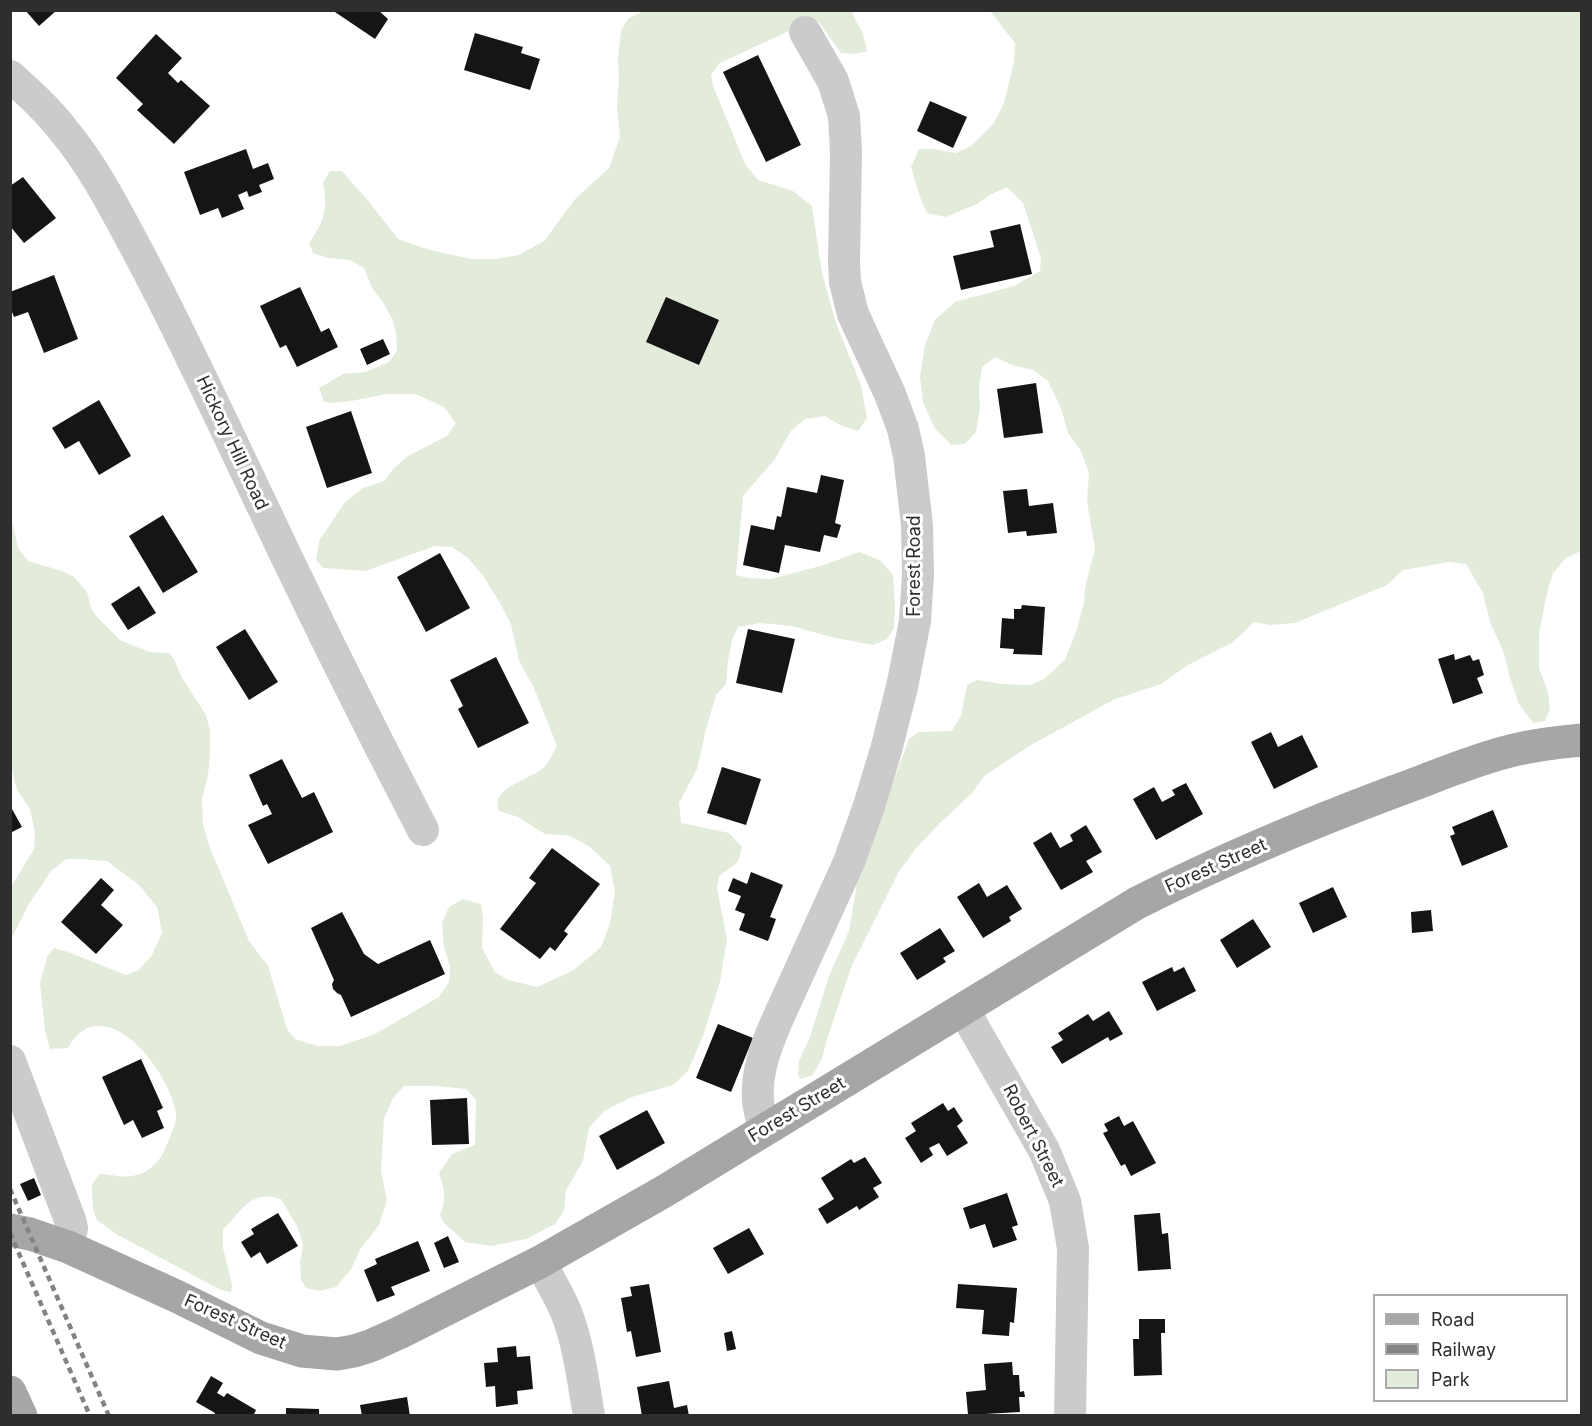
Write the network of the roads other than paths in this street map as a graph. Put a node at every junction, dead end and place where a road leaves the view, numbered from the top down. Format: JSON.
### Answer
{"nodes":[{"id":1,"x":805,"y":32,"type":"dead end"},
{"id":2,"x":10,"y":76,"type":"edge"},
{"id":3,"x":1581,"y":740,"type":"edge"},
{"id":4,"x":423,"y":830,"type":"dead end"},
{"id":5,"x":963,"y":1009,"type":"junction"},
{"id":6,"x":10,"y":1062,"type":"edge"},
{"id":7,"x":764,"y":1129,"type":"junction"},
{"id":8,"x":10,"y":1230,"type":"edge"},
{"id":9,"x":68,"y":1247,"type":"junction"},
{"id":10,"x":540,"y":1262,"type":"junction"},
{"id":11,"x":10,"y":1392,"type":"edge"},
{"id":12,"x":21,"y":1416,"type":"edge"},
{"id":13,"x":589,"y":1416,"type":"edge"},
{"id":14,"x":1070,"y":1416,"type":"edge"}],
"edges":[{"from":1,"to":7,"type":"street","name":"Forest Road"},
{"from":2,"to":4,"type":"street","name":"Hickory Hill Road"},
{"from":3,"to":5,"type":"main road","name":"Forest Street"},
{"from":5,"to":7,"type":"main road","name":"Forest Street"},
{"from":5,"to":14,"type":"street","name":"Robert Street"},
{"from":6,"to":9,"type":"street"},
{"from":7,"to":10,"type":"main road","name":"Forest Street"},
{"from":8,"to":9,"type":"main road","name":"Forest Street"},
{"from":9,"to":10,"type":"main road","name":"Forest Street"},
{"from":10,"to":13,"type":"street"},
{"from":11,"to":12,"type":"main road"}]}
